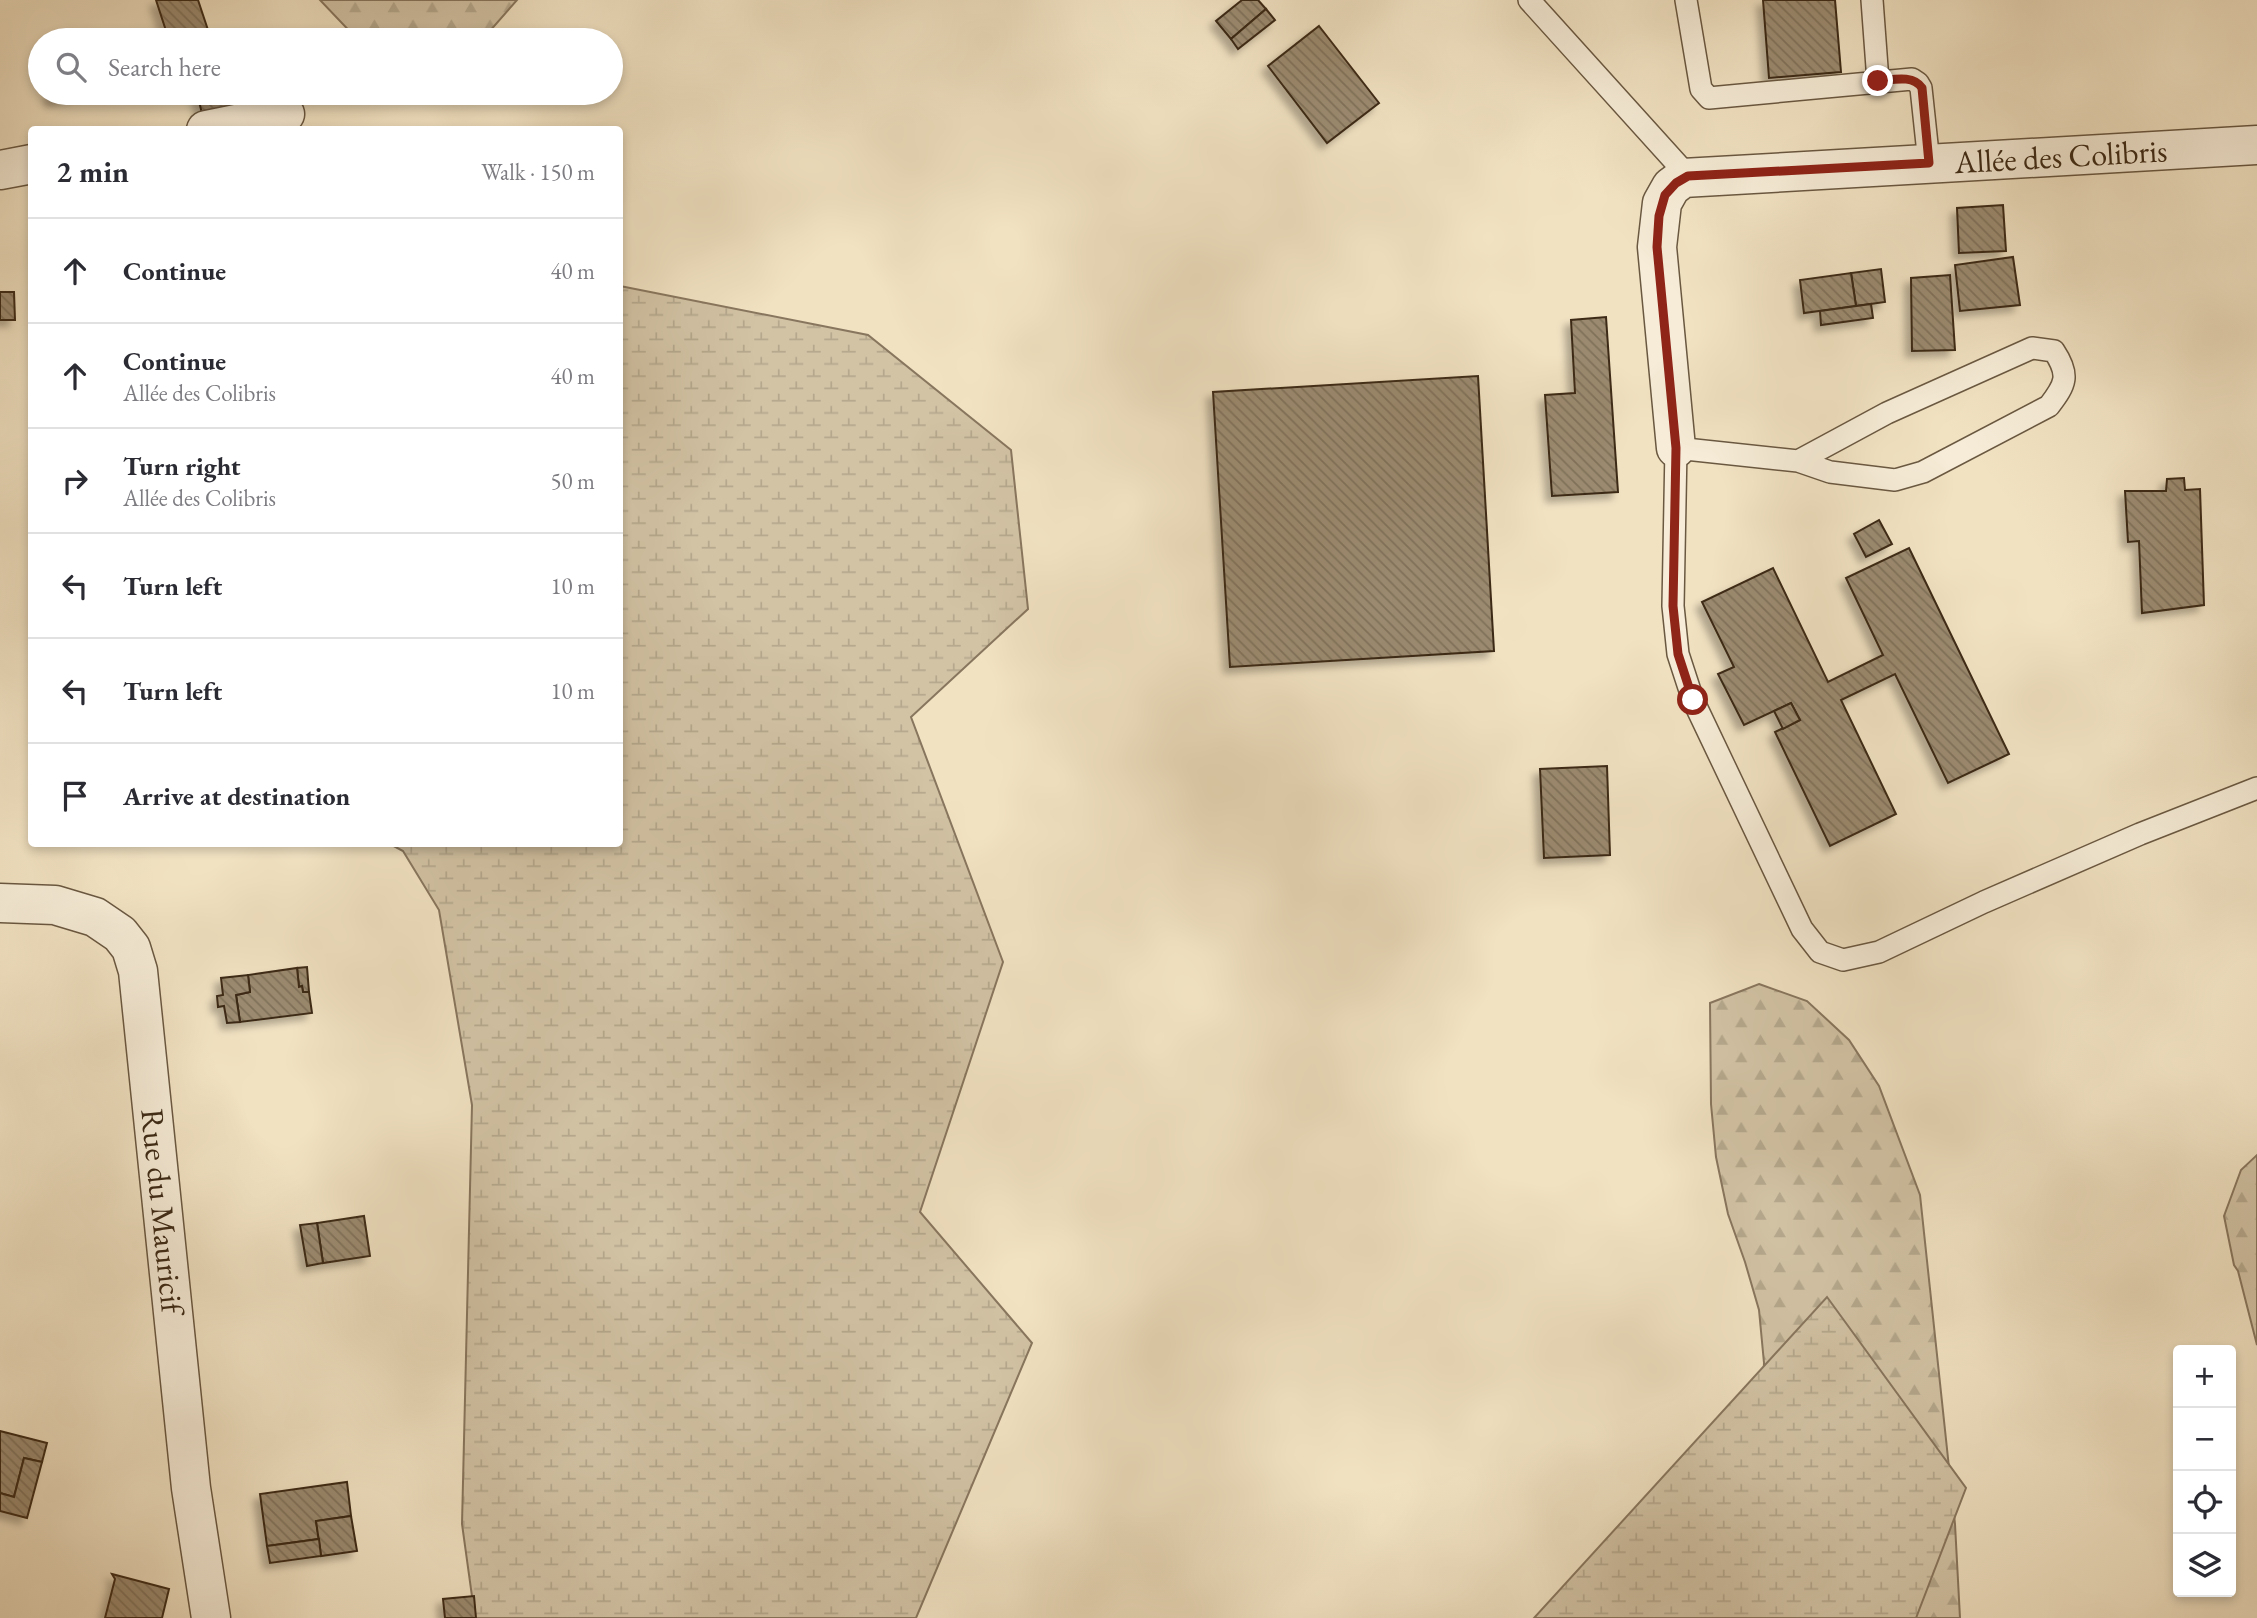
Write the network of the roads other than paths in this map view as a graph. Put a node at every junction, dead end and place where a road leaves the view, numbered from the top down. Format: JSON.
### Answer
{"nodes":[{"id":1,"x":1529,"y":0,"type":"edge"},
{"id":2,"x":1686,"y":0,"type":"edge"},
{"id":3,"x":1872,"y":0,"type":"edge"},
{"id":4,"x":1878,"y":81,"type":"junction"},
{"id":5,"x":285,"y":114,"type":"dead end"},
{"id":6,"x":226,"y":126,"type":"edge"},
{"id":7,"x":2257,"y":145,"type":"edge"},
{"id":8,"x":1929,"y":163,"type":"junction"},
{"id":9,"x":28,"y":164,"type":"edge"},
{"id":10,"x":0,"y":170,"type":"edge"},
{"id":11,"x":1688,"y":176,"type":"junction"},
{"id":12,"x":1676,"y":448,"type":"junction"},
{"id":13,"x":1798,"y":461,"type":"junction"},
{"id":14,"x":2257,"y":788,"type":"edge"},
{"id":15,"x":0,"y":903,"type":"edge"},
{"id":16,"x":211,"y":1618,"type":"edge"}],
"edges":[{"from":1,"to":11,"type":"lane"},
{"from":2,"to":4,"type":"lane"},
{"from":3,"to":4,"type":"lane"},
{"from":4,"to":8,"type":"lane"},
{"from":5,"to":6,"type":"street"},
{"from":7,"to":8,"type":"street","name":"Allée des Colibris"},
{"from":8,"to":11,"type":"street","name":"Allée des Colibris"},
{"from":9,"to":10,"type":"street"},
{"from":11,"to":12,"type":"street"},
{"from":12,"to":13,"type":"lane"},
{"from":12,"to":14,"type":"lane"},
{"from":13,"to":13,"type":"lane"},
{"from":15,"to":16,"type":"street","name":"Rue du Mauricif"}]}
